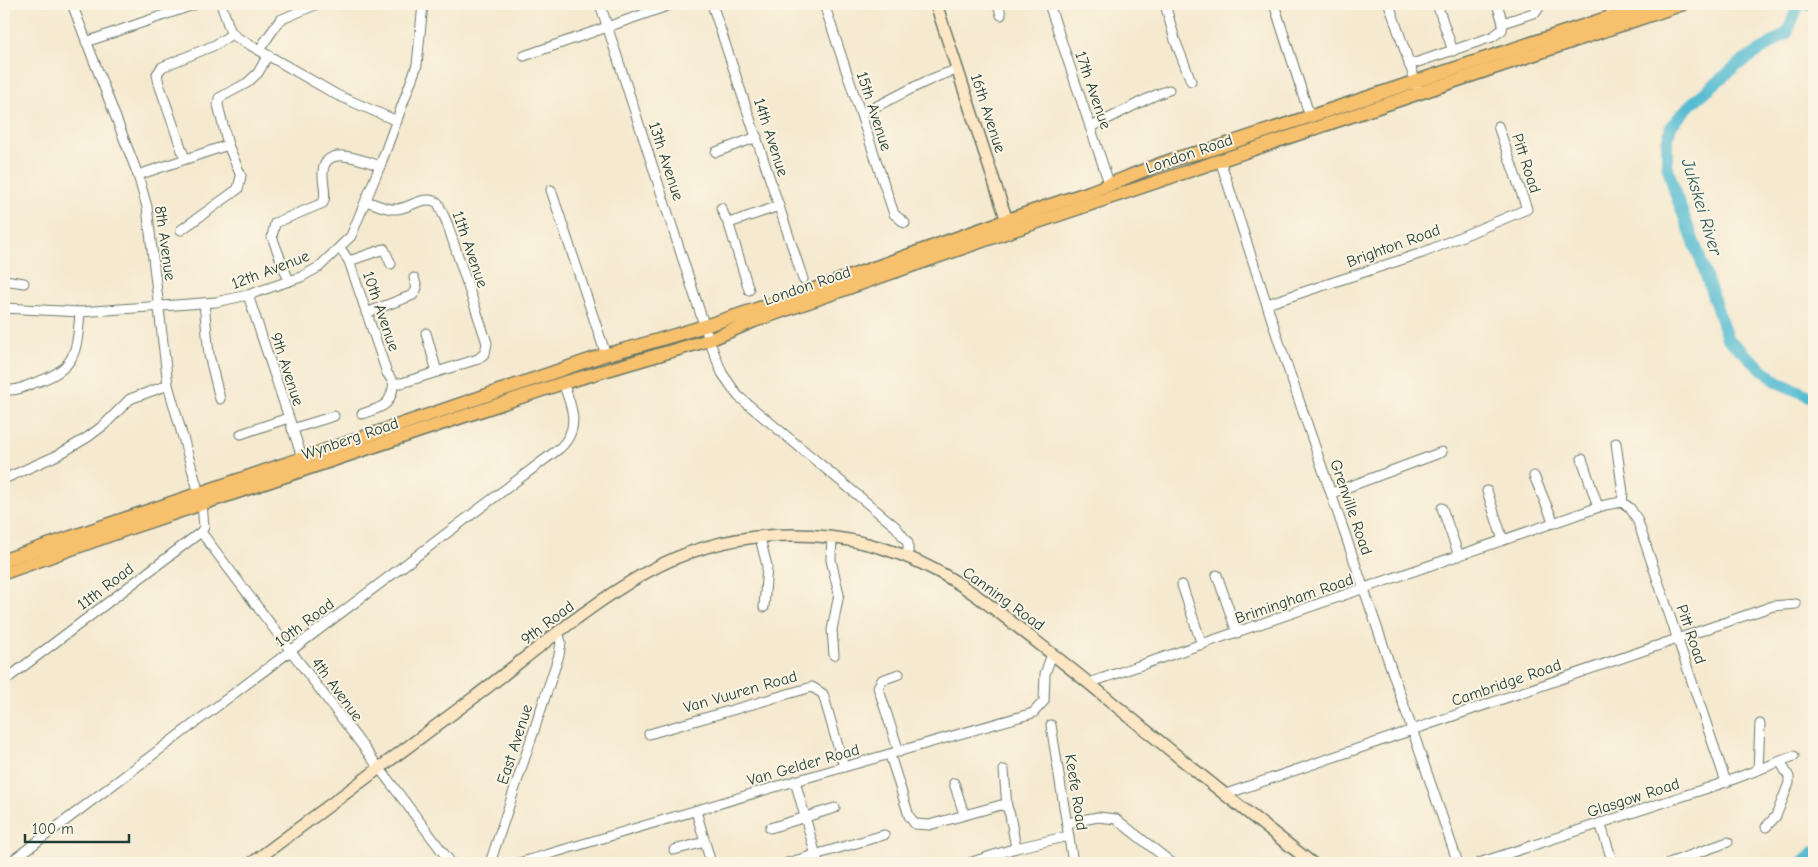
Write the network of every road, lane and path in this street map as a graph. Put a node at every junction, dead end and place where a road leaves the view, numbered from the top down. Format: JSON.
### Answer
{"nodes":[{"id":1,"x":72,"y":4,"type":"edge"},
{"id":2,"x":196,"y":4,"type":"edge"},
{"id":3,"x":221,"y":4,"type":"edge"},
{"id":4,"x":317,"y":4,"type":"edge"},
{"id":5,"x":422,"y":4,"type":"edge"},
{"id":6,"x":600,"y":4,"type":"edge"},
{"id":7,"x":673,"y":4,"type":"edge"},
{"id":8,"x":712,"y":4,"type":"edge"},
{"id":9,"x":824,"y":4,"type":"edge"},
{"id":10,"x":936,"y":4,"type":"edge"},
{"id":11,"x":998,"y":4,"type":"edge"},
{"id":12,"x":1049,"y":4,"type":"edge"},
{"id":13,"x":1165,"y":4,"type":"edge"},
{"id":14,"x":1274,"y":4,"type":"edge"},
{"id":15,"x":1389,"y":4,"type":"edge"},
{"id":16,"x":1438,"y":4,"type":"edge"},
{"id":17,"x":1497,"y":4,"type":"edge"},
{"id":18,"x":1541,"y":4,"type":"edge"},
{"id":19,"x":1649,"y":4,"type":"edge"},
{"id":20,"x":1683,"y":4,"type":"edge"},
{"id":21,"x":1001,"y":15,"type":"dead end"},
{"id":22,"x":1613,"y":15,"type":"edge"},
{"id":23,"x":1503,"y":23,"type":"junction"},
{"id":24,"x":608,"y":25,"type":"junction"},
{"id":25,"x":232,"y":34,"type":"junction"},
{"id":26,"x":86,"y":42,"type":"junction"},
{"id":27,"x":259,"y":50,"type":"junction"},
{"id":28,"x":1453,"y":50,"type":"junction"},
{"id":29,"x":268,"y":55,"type":"junction"},
{"id":30,"x":524,"y":56,"type":"dead end"},
{"id":31,"x":1410,"y":65,"type":"junction"},
{"id":32,"x":957,"y":70,"type":"junction"},
{"id":33,"x":1191,"y":82,"type":"dead end"},
{"id":34,"x":1417,"y":86,"type":"junction"},
{"id":35,"x":1169,"y":90,"type":"dead end"},
{"id":36,"x":860,"y":113,"type":"junction"},
{"id":37,"x":1310,"y":117,"type":"junction"},
{"id":38,"x":398,"y":121,"type":"junction"},
{"id":39,"x":1498,"y":126,"type":"dead end"},
{"id":40,"x":1090,"y":127,"type":"junction"},
{"id":41,"x":756,"y":137,"type":"junction"},
{"id":42,"x":228,"y":145,"type":"junction"},
{"id":43,"x":716,"y":152,"type":"dead end"},
{"id":44,"x":185,"y":159,"type":"junction"},
{"id":45,"x":1220,"y":160,"type":"junction"},
{"id":46,"x":380,"y":166,"type":"junction"},
{"id":47,"x":138,"y":175,"type":"junction"},
{"id":48,"x":1110,"y":186,"type":"junction"},
{"id":49,"x":551,"y":190,"type":"dead end"},
{"id":50,"x":366,"y":201,"type":"junction"},
{"id":51,"x":779,"y":206,"type":"junction"},
{"id":52,"x":721,"y":208,"type":"dead end"},
{"id":53,"x":1527,"y":209,"type":"joint"},
{"id":54,"x":728,"y":223,"type":"junction"},
{"id":55,"x":905,"y":223,"type":"dead end"},
{"id":56,"x":1009,"y":225,"type":"junction"},
{"id":57,"x":181,"y":230,"type":"dead end"},
{"id":58,"x":340,"y":248,"type":"junction"},
{"id":59,"x":349,"y":262,"type":"junction"},
{"id":60,"x":391,"y":264,"type":"dead end"},
{"id":61,"x":414,"y":278,"type":"dead end"},
{"id":62,"x":803,"y":279,"type":"dead end"},
{"id":63,"x":4,"y":280,"type":"edge"},
{"id":64,"x":289,"y":281,"type":"junction"},
{"id":65,"x":24,"y":283,"type":"dead end"},
{"id":66,"x":749,"y":290,"type":"dead end"},
{"id":67,"x":248,"y":295,"type":"junction"},
{"id":68,"x":204,"y":303,"type":"junction"},
{"id":69,"x":1267,"y":304,"type":"junction"},
{"id":70,"x":159,"y":307,"type":"junction"},
{"id":71,"x":4,"y":308,"type":"edge"},
{"id":72,"x":80,"y":312,"type":"junction"},
{"id":73,"x":366,"y":313,"type":"junction"},
{"id":74,"x":706,"y":328,"type":"junction"},
{"id":75,"x":426,"y":333,"type":"dead end"},
{"id":76,"x":709,"y":340,"type":"junction"},
{"id":77,"x":606,"y":355,"type":"junction"},
{"id":78,"x":437,"y":372,"type":"junction"},
{"id":79,"x":394,"y":383,"type":"junction"},
{"id":80,"x":563,"y":383,"type":"junction"},
{"id":81,"x":168,"y":385,"type":"junction"},
{"id":82,"x":4,"y":389,"type":"edge"},
{"id":83,"x":220,"y":399,"type":"dead end"},
{"id":84,"x":362,"y":414,"type":"dead end"},
{"id":85,"x":334,"y":416,"type":"dead end"},
{"id":86,"x":288,"y":418,"type":"junction"},
{"id":87,"x":292,"y":429,"type":"junction"},
{"id":88,"x":241,"y":434,"type":"dead end"},
{"id":89,"x":1616,"y":443,"type":"dead end"},
{"id":90,"x":300,"y":452,"type":"dead end"},
{"id":91,"x":1442,"y":452,"type":"dead end"},
{"id":92,"x":1582,"y":459,"type":"dead end"},
{"id":93,"x":1534,"y":476,"type":"dead end"},
{"id":94,"x":4,"y":479,"type":"edge"},
{"id":95,"x":1487,"y":491,"type":"dead end"},
{"id":96,"x":1332,"y":492,"type":"junction"},
{"id":97,"x":201,"y":499,"type":"junction"},
{"id":98,"x":1622,"y":502,"type":"junction"},
{"id":99,"x":1598,"y":507,"type":"junction"},
{"id":100,"x":1442,"y":508,"type":"dead end"},
{"id":101,"x":1554,"y":523,"type":"junction"},
{"id":102,"x":201,"y":532,"type":"junction"},
{"id":103,"x":760,"y":538,"type":"junction"},
{"id":104,"x":832,"y":538,"type":"junction"},
{"id":105,"x":1504,"y":540,"type":"junction"},
{"id":106,"x":1459,"y":556,"type":"junction"},
{"id":107,"x":908,"y":558,"type":"junction"},
{"id":108,"x":4,"y":560,"type":"edge"},
{"id":109,"x":4,"y":573,"type":"edge"},
{"id":110,"x":1217,"y":575,"type":"dead end"},
{"id":111,"x":1182,"y":586,"type":"dead end"},
{"id":112,"x":1364,"y":589,"type":"junction"},
{"id":113,"x":1796,"y":604,"type":"dead end"},
{"id":114,"x":764,"y":608,"type":"dead end"},
{"id":115,"x":1237,"y":633,"type":"junction"},
{"id":116,"x":558,"y":634,"type":"junction"},
{"id":117,"x":1678,"y":640,"type":"junction"},
{"id":118,"x":1202,"y":645,"type":"junction"},
{"id":119,"x":292,"y":650,"type":"junction"},
{"id":120,"x":1052,"y":654,"type":"junction"},
{"id":121,"x":834,"y":655,"type":"dead end"},
{"id":122,"x":899,"y":674,"type":"dead end"},
{"id":123,"x":4,"y":681,"type":"edge"},
{"id":124,"x":1089,"y":683,"type":"junction"},
{"id":125,"x":1760,"y":724,"type":"dead end"},
{"id":126,"x":1051,"y":725,"type":"dead end"},
{"id":127,"x":1413,"y":730,"type":"junction"},
{"id":128,"x":649,"y":734,"type":"dead end"},
{"id":129,"x":895,"y":754,"type":"junction"},
{"id":130,"x":1794,"y":756,"type":"dead end"},
{"id":131,"x":1780,"y":761,"type":"junction"},
{"id":132,"x":844,"y":767,"type":"junction"},
{"id":133,"x":378,"y":768,"type":"junction"},
{"id":134,"x":1004,"y":770,"type":"dead end"},
{"id":135,"x":1758,"y":770,"type":"junction"},
{"id":136,"x":795,"y":781,"type":"junction"},
{"id":137,"x":1726,"y":782,"type":"junction"},
{"id":138,"x":954,"y":783,"type":"dead end"},
{"id":139,"x":1226,"y":794,"type":"junction"},
{"id":140,"x":1007,"y":807,"type":"junction"},
{"id":141,"x":835,"y":808,"type":"dead end"},
{"id":142,"x":696,"y":811,"type":"junction"},
{"id":143,"x":964,"y":814,"type":"junction"},
{"id":144,"x":804,"y":817,"type":"junction"},
{"id":145,"x":1067,"y":823,"type":"junction"},
{"id":146,"x":1600,"y":823,"type":"junction"},
{"id":147,"x":1766,"y":827,"type":"dead end"},
{"id":148,"x":770,"y":828,"type":"dead end"},
{"id":149,"x":884,"y":835,"type":"dead end"},
{"id":150,"x":1069,"y":836,"type":"junction"},
{"id":151,"x":705,"y":842,"type":"junction"},
{"id":152,"x":1728,"y":842,"type":"dead end"},
{"id":153,"x":1016,"y":848,"type":"junction"},
{"id":154,"x":674,"y":850,"type":"dead end"},
{"id":155,"x":817,"y":859,"type":"edge"},
{"id":156,"x":9,"y":863,"type":"edge"},
{"id":157,"x":252,"y":863,"type":"edge"},
{"id":158,"x":451,"y":863,"type":"edge"},
{"id":159,"x":490,"y":863,"type":"edge"},
{"id":160,"x":519,"y":863,"type":"edge"},
{"id":161,"x":711,"y":863,"type":"edge"},
{"id":162,"x":787,"y":863,"type":"edge"},
{"id":163,"x":969,"y":863,"type":"edge"},
{"id":164,"x":1073,"y":863,"type":"edge"},
{"id":165,"x":1172,"y":863,"type":"edge"},
{"id":166,"x":1312,"y":863,"type":"edge"},
{"id":167,"x":1458,"y":863,"type":"edge"},
{"id":168,"x":1479,"y":863,"type":"edge"},
{"id":169,"x":1614,"y":863,"type":"edge"},
{"id":170,"x":1669,"y":863,"type":"edge"}],
"edges":[{"from":1,"to":26,"type":"street","name":"8th Avenue"},
{"from":2,"to":26,"type":"street"},
{"from":3,"to":25,"type":"street"},
{"from":4,"to":27,"type":"street"},
{"from":5,"to":38,"type":"street","name":"12th Avenue"},
{"from":6,"to":24,"type":"street","name":"13th Avenue"},
{"from":7,"to":24,"type":"street"},
{"from":8,"to":41,"type":"street","name":"14th Avenue"},
{"from":9,"to":36,"type":"street","name":"15th Avenue"},
{"from":10,"to":32,"type":"main road","name":"16th Avenue"},
{"from":11,"to":21,"type":"street"},
{"from":12,"to":40,"type":"street","name":"17th Avenue"},
{"from":13,"to":33,"type":"street"},
{"from":14,"to":37,"type":"street"},
{"from":15,"to":31,"type":"street"},
{"from":16,"to":28,"type":"street"},
{"from":17,"to":23,"type":"street"},
{"from":18,"to":23,"type":"street"},
{"from":19,"to":22,"type":"main road","name":"London Road"},
{"from":20,"to":22,"type":"main road","name":"London Road"},
{"from":22,"to":34,"type":"main road","name":"London Road"},
{"from":23,"to":28,"type":"street"},
{"from":24,"to":30,"type":"street"},
{"from":24,"to":74,"type":"street","name":"13th Avenue"},
{"from":25,"to":27,"type":"street"},
{"from":25,"to":44,"type":"street"},
{"from":26,"to":47,"type":"street","name":"8th Avenue"},
{"from":27,"to":29,"type":"street"},
{"from":28,"to":31,"type":"street"},
{"from":29,"to":38,"type":"street"},
{"from":29,"to":42,"type":"street"},
{"from":31,"to":34,"type":"street"},
{"from":32,"to":36,"type":"street"},
{"from":32,"to":56,"type":"main road","name":"16th Avenue"},
{"from":34,"to":37,"type":"main road","name":"London Road"},
{"from":34,"to":45,"type":"main road","name":"London Road"},
{"from":35,"to":40,"type":"street"},
{"from":36,"to":55,"type":"street","name":"15th Avenue"},
{"from":37,"to":48,"type":"main road","name":"London Road"},
{"from":38,"to":46,"type":"street","name":"12th Avenue"},
{"from":39,"to":53,"type":"street","name":"Pitt Road"},
{"from":40,"to":48,"type":"street","name":"17th Avenue"},
{"from":41,"to":43,"type":"street"},
{"from":41,"to":51,"type":"street","name":"14th Avenue"},
{"from":42,"to":44,"type":"street"},
{"from":42,"to":57,"type":"street"},
{"from":44,"to":47,"type":"street"},
{"from":45,"to":56,"type":"main road","name":"London Road"},
{"from":45,"to":69,"type":"street","name":"Grenville Road"},
{"from":46,"to":50,"type":"street","name":"12th Avenue"},
{"from":46,"to":64,"type":"street"},
{"from":47,"to":70,"type":"street","name":"8th Avenue"},
{"from":48,"to":56,"type":"main road","name":"London Road"},
{"from":49,"to":77,"type":"street"},
{"from":50,"to":58,"type":"street","name":"12th Avenue"},
{"from":50,"to":78,"type":"street","name":"11th Avenue"},
{"from":51,"to":54,"type":"street"},
{"from":51,"to":62,"type":"street","name":"14th Avenue"},
{"from":52,"to":54,"type":"street"},
{"from":53,"to":69,"type":"street","name":"Brighton Road"},
{"from":54,"to":66,"type":"street"},
{"from":56,"to":74,"type":"main road","name":"London Road"},
{"from":56,"to":76,"type":"main road","name":"London Road"},
{"from":58,"to":59,"type":"street","name":"10th Avenue"},
{"from":58,"to":64,"type":"street","name":"12th Avenue"},
{"from":59,"to":60,"type":"street"},
{"from":59,"to":73,"type":"street","name":"10th Avenue"},
{"from":61,"to":73,"type":"street"},
{"from":63,"to":65,"type":"street"},
{"from":64,"to":67,"type":"street","name":"12th Avenue"},
{"from":67,"to":68,"type":"street","name":"12th Avenue"},
{"from":67,"to":86,"type":"street","name":"9th Avenue"},
{"from":68,"to":70,"type":"street","name":"12th Avenue"},
{"from":68,"to":83,"type":"street"},
{"from":69,"to":96,"type":"street","name":"Grenville Road"},
{"from":70,"to":72,"type":"street","name":"12th Avenue"},
{"from":70,"to":81,"type":"street","name":"8th Avenue"},
{"from":71,"to":72,"type":"street","name":"12th Avenue"},
{"from":72,"to":82,"type":"street"},
{"from":73,"to":79,"type":"street","name":"10th Avenue"},
{"from":74,"to":76,"type":"street","name":"13th Avenue"},
{"from":74,"to":77,"type":"main road","name":"Wynberg Road"},
{"from":75,"to":78,"type":"street"},
{"from":76,"to":80,"type":"main road","name":"Wynberg Road"},
{"from":76,"to":107,"type":"street"},
{"from":77,"to":97,"type":"main road","name":"Wynberg Road"},
{"from":78,"to":79,"type":"street"},
{"from":79,"to":84,"type":"street"},
{"from":80,"to":97,"type":"main road","name":"Wynberg Road"},
{"from":80,"to":119,"type":"street","name":"10th Road"},
{"from":81,"to":94,"type":"street"},
{"from":81,"to":97,"type":"street","name":"8th Avenue"},
{"from":85,"to":87,"type":"street"},
{"from":86,"to":87,"type":"street","name":"9th Avenue"},
{"from":86,"to":88,"type":"street"},
{"from":87,"to":90,"type":"street","name":"9th Avenue"},
{"from":89,"to":98,"type":"street"},
{"from":91,"to":96,"type":"street"},
{"from":92,"to":99,"type":"street"},
{"from":93,"to":101,"type":"street"},
{"from":95,"to":105,"type":"street"},
{"from":96,"to":112,"type":"street","name":"Grenville Road"},
{"from":97,"to":102,"type":"street"},
{"from":97,"to":108,"type":"main road","name":"Wynberg Road"},
{"from":97,"to":109,"type":"main road","name":"Wynberg Road"},
{"from":98,"to":99,"type":"street","name":"Brimingham Road"},
{"from":98,"to":117,"type":"street","name":"Pitt Road"},
{"from":99,"to":101,"type":"street","name":"Brimingham Road"},
{"from":100,"to":106,"type":"street"},
{"from":101,"to":105,"type":"street","name":"Brimingham Road"},
{"from":102,"to":119,"type":"street","name":"4th Avenue"},
{"from":102,"to":123,"type":"street","name":"11th Road"},
{"from":103,"to":104,"type":"main road","name":"9th Road"},
{"from":103,"to":114,"type":"street"},
{"from":103,"to":116,"type":"main road","name":"9th Road"},
{"from":104,"to":107,"type":"main road","name":"9th Road"},
{"from":104,"to":121,"type":"street"},
{"from":105,"to":106,"type":"street","name":"Brimingham Road"},
{"from":106,"to":112,"type":"street","name":"Brimingham Road"},
{"from":107,"to":120,"type":"main road","name":"Canning Road"},
{"from":110,"to":115,"type":"street"},
{"from":111,"to":118,"type":"street"},
{"from":112,"to":115,"type":"street","name":"Brimingham Road"},
{"from":112,"to":127,"type":"street","name":"Grenville Road"},
{"from":113,"to":117,"type":"street","name":"Cambridge Road"},
{"from":115,"to":118,"type":"street","name":"Brimingham Road"},
{"from":116,"to":133,"type":"main road","name":"9th Road"},
{"from":116,"to":159,"type":"street","name":"East Avenue"},
{"from":117,"to":127,"type":"street","name":"Cambridge Road"},
{"from":117,"to":137,"type":"street","name":"Pitt Road"},
{"from":118,"to":124,"type":"street","name":"Brimingham Road"},
{"from":119,"to":133,"type":"street","name":"4th Avenue"},
{"from":119,"to":156,"type":"street","name":"10th Road"},
{"from":120,"to":124,"type":"main road","name":"Canning Road"},
{"from":120,"to":129,"type":"street","name":"Van Gelder Road"},
{"from":122,"to":129,"type":"street"},
{"from":124,"to":139,"type":"main road","name":"Canning Road"},
{"from":125,"to":135,"type":"street"},
{"from":126,"to":145,"type":"street","name":"Keefe Road"},
{"from":127,"to":139,"type":"street","name":"Cambridge Road"},
{"from":127,"to":167,"type":"street","name":"Grenville Road"},
{"from":128,"to":132,"type":"street","name":"Van Vuuren Road"},
{"from":129,"to":132,"type":"street","name":"Van Gelder Road"},
{"from":129,"to":143,"type":"street"},
{"from":130,"to":131,"type":"street","name":"Glasgow Road"},
{"from":131,"to":135,"type":"street","name":"Glasgow Road"},
{"from":131,"to":147,"type":"street"},
{"from":132,"to":136,"type":"street","name":"Van Gelder Road"},
{"from":133,"to":157,"type":"main road","name":"9th Road"},
{"from":133,"to":158,"type":"street","name":"4th Avenue"},
{"from":134,"to":140,"type":"street"},
{"from":135,"to":137,"type":"street","name":"Glasgow Road"},
{"from":136,"to":142,"type":"street","name":"Van Gelder Road"},
{"from":136,"to":144,"type":"street"},
{"from":137,"to":146,"type":"street","name":"Glasgow Road"},
{"from":138,"to":143,"type":"street"},
{"from":139,"to":166,"type":"main road","name":"Canning Road"},
{"from":140,"to":143,"type":"street"},
{"from":140,"to":153,"type":"street"},
{"from":141,"to":144,"type":"street"},
{"from":142,"to":151,"type":"street"},
{"from":142,"to":160,"type":"street","name":"Van Gelder Road"},
{"from":144,"to":148,"type":"street"},
{"from":144,"to":155,"type":"street"},
{"from":145,"to":150,"type":"street","name":"Keefe Road"},
{"from":145,"to":165,"type":"street"},
{"from":146,"to":168,"type":"street","name":"Glasgow Road"},
{"from":146,"to":169,"type":"street"},
{"from":149,"to":155,"type":"street"},
{"from":150,"to":153,"type":"street"},
{"from":150,"to":164,"type":"street","name":"Keefe Road"},
{"from":151,"to":154,"type":"street"},
{"from":151,"to":161,"type":"street"},
{"from":152,"to":170,"type":"street"},
{"from":153,"to":163,"type":"street"},
{"from":155,"to":162,"type":"street"}]}
